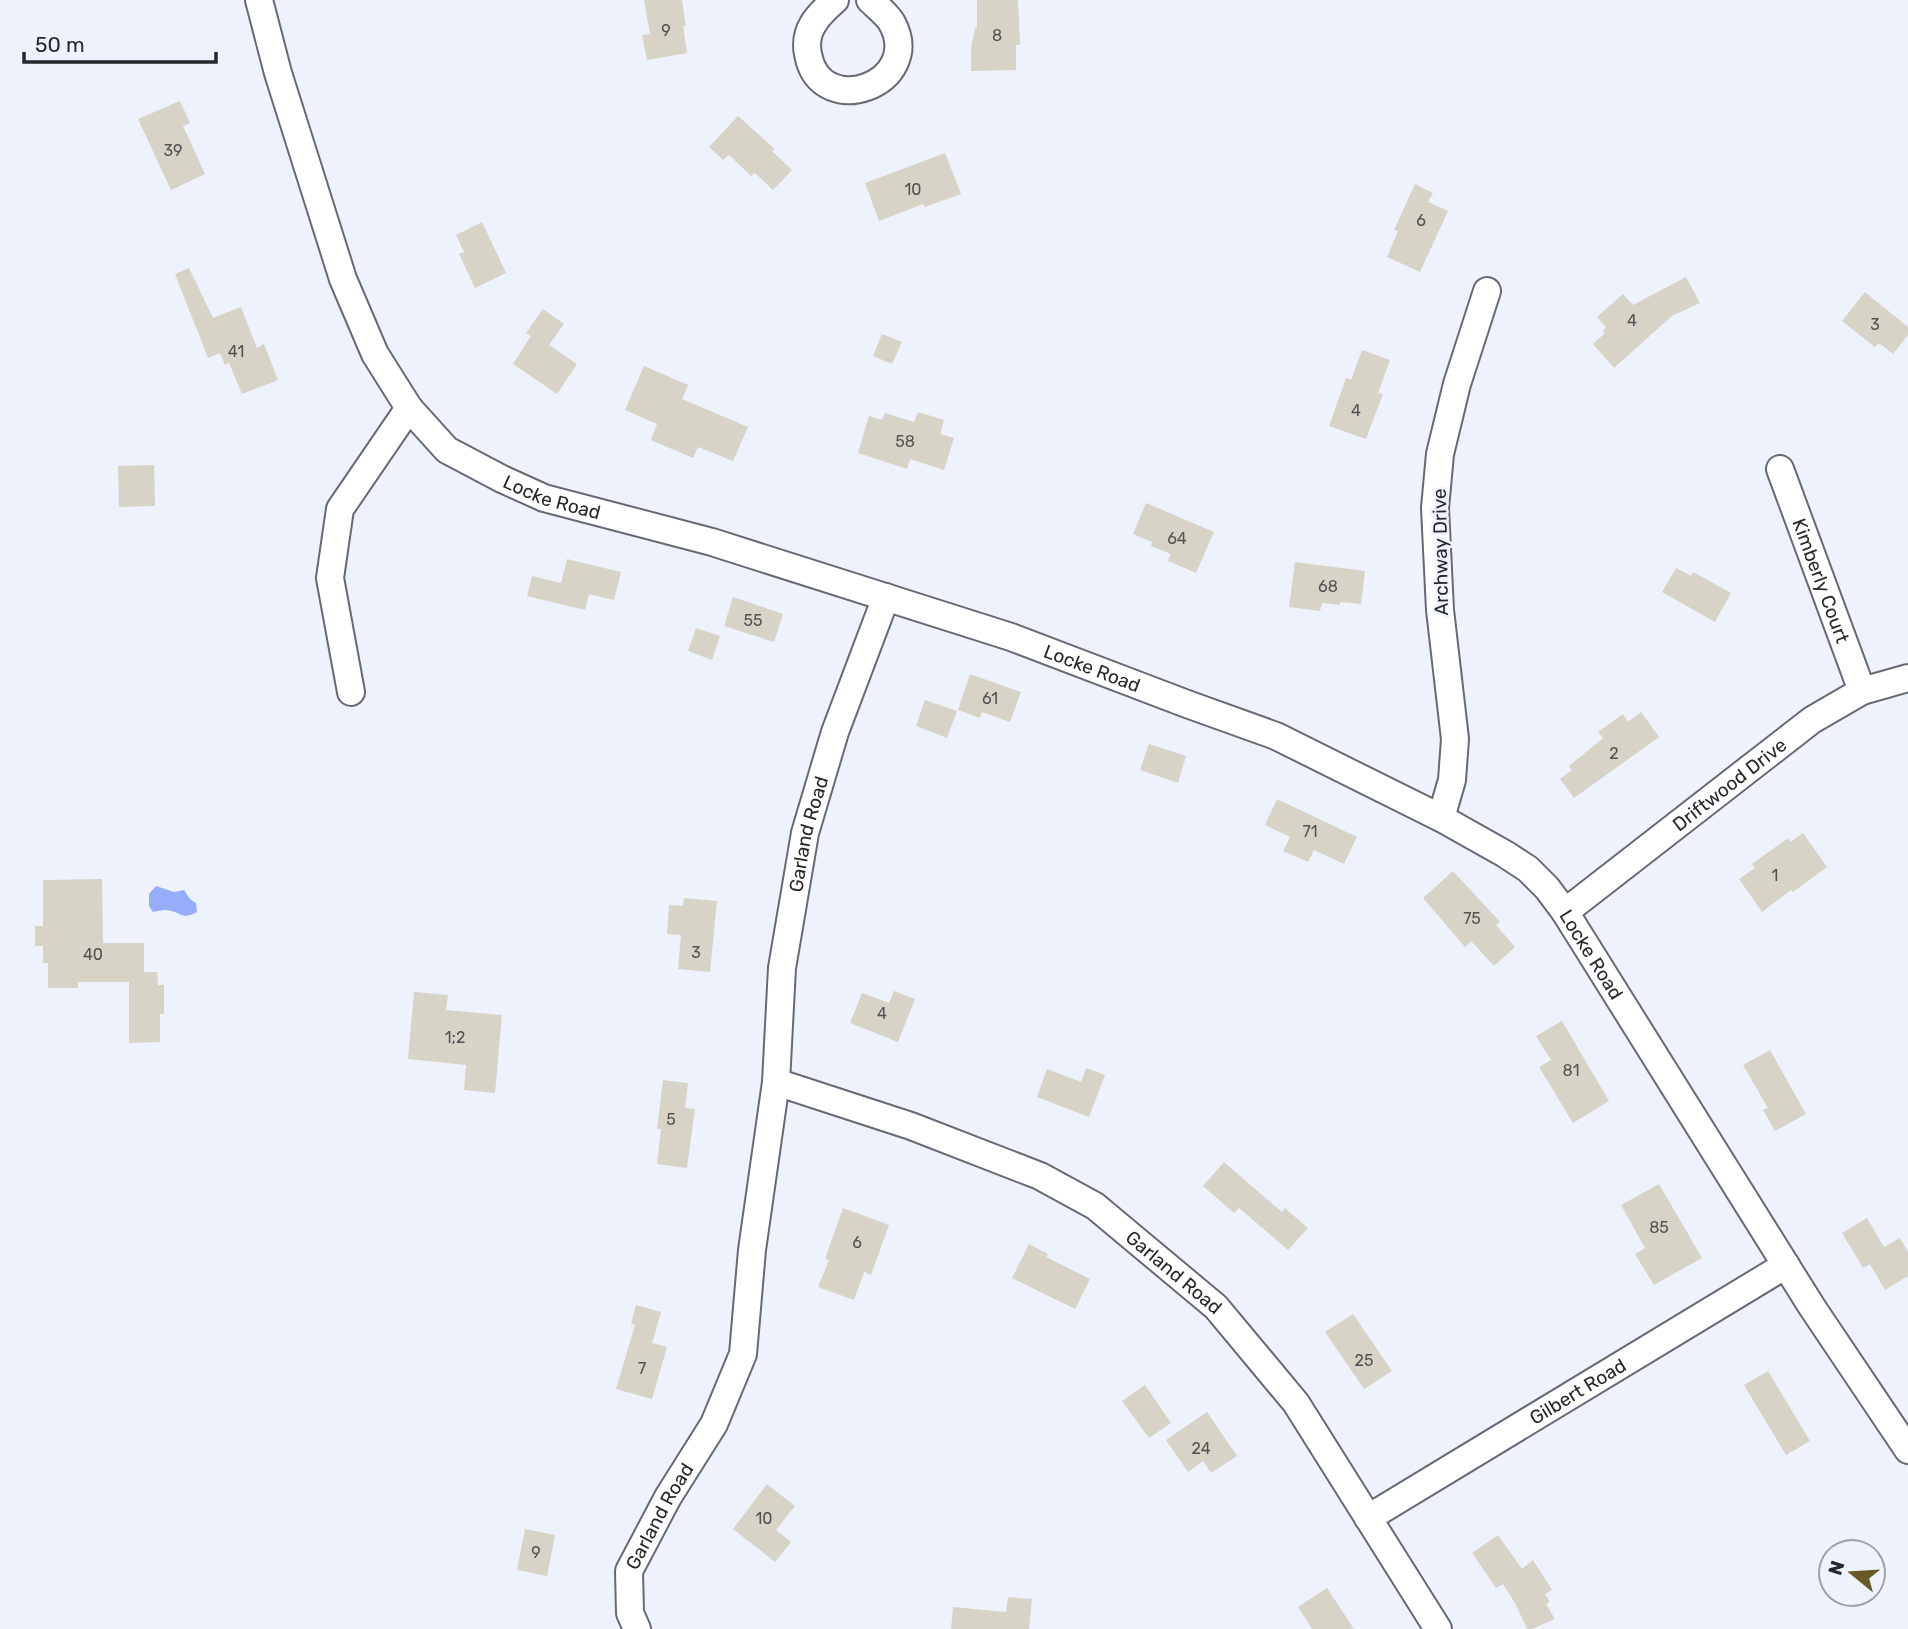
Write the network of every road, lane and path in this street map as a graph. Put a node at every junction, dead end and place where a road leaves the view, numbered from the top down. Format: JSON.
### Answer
{"nodes":[{"id":1,"x":259,"y":0,"type":"edge"},
{"id":2,"x":835,"y":0,"type":"edge"},
{"id":3,"x":870,"y":0,"type":"edge"},
{"id":4,"x":1487,"y":291,"type":"dead end"},
{"id":5,"x":409,"y":408,"type":"junction"},
{"id":6,"x":1780,"y":468,"type":"dead end"},
{"id":7,"x":886,"y":597,"type":"junction"},
{"id":8,"x":1908,"y":678,"type":"edge"},
{"id":9,"x":1862,"y":691,"type":"junction"},
{"id":10,"x":351,"y":692,"type":"dead end"},
{"id":11,"x":1441,"y":818,"type":"junction"},
{"id":12,"x":1564,"y":912,"type":"junction"},
{"id":13,"x":776,"y":1082,"type":"junction"},
{"id":14,"x":1786,"y":1265,"type":"junction"},
{"id":15,"x":1908,"y":1450,"type":"edge"},
{"id":16,"x":1368,"y":1518,"type":"junction"},
{"id":17,"x":637,"y":1629,"type":"edge"},
{"id":18,"x":1438,"y":1629,"type":"edge"}],
"edges":[{"from":1,"to":5,"type":"street","name":"Locke Road"},
{"from":2,"to":3,"type":"street"},
{"from":4,"to":11,"type":"street","name":"Archway Drive"},
{"from":5,"to":7,"type":"street","name":"Locke Road"},
{"from":5,"to":10,"type":"street"},
{"from":6,"to":9,"type":"street","name":"Kimberly Court"},
{"from":7,"to":11,"type":"street","name":"Locke Road"},
{"from":7,"to":13,"type":"street","name":"Garland Road"},
{"from":8,"to":9,"type":"street","name":"Driftwood Drive"},
{"from":9,"to":12,"type":"street","name":"Driftwood Drive"},
{"from":11,"to":12,"type":"street","name":"Locke Road"},
{"from":12,"to":14,"type":"street","name":"Locke Road"},
{"from":13,"to":16,"type":"street","name":"Garland Road"},
{"from":13,"to":17,"type":"street","name":"Garland Road"},
{"from":14,"to":15,"type":"street","name":"Locke Road"},
{"from":14,"to":16,"type":"street","name":"Gilbert Road"},
{"from":16,"to":18,"type":"street","name":"Garland Road"}]}
